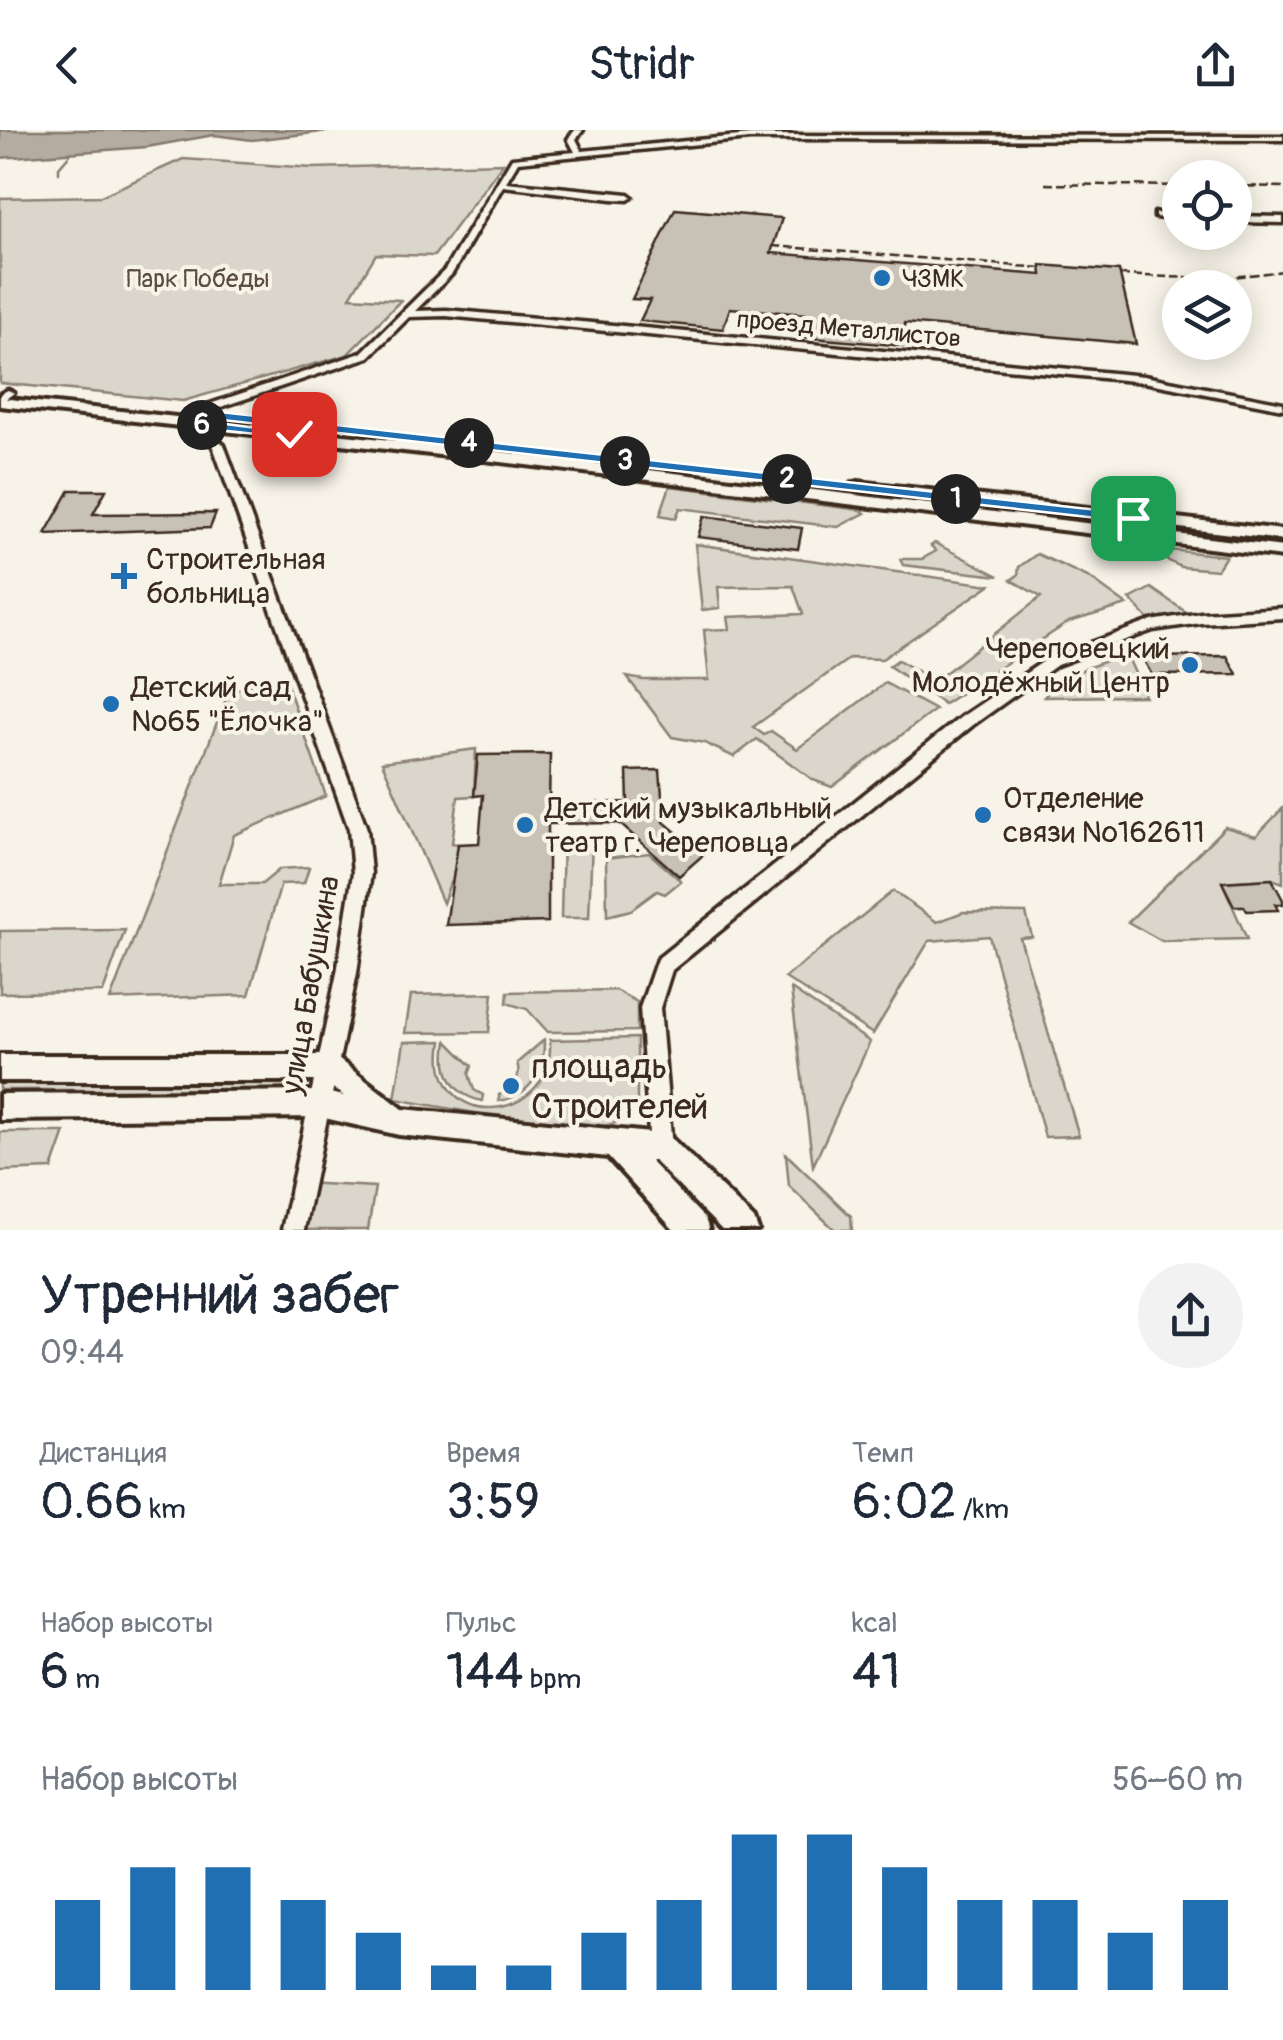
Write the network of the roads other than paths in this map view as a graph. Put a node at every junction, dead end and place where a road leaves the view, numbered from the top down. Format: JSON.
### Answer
{"nodes":[{"id":1,"x":579,"y":130,"type":"edge"},
{"id":2,"x":664,"y":130,"type":"edge"},
{"id":3,"x":750,"y":134,"type":"edge"},
{"id":4,"x":1218,"y":134,"type":"edge"},
{"id":5,"x":1283,"y":138,"type":"edge"},
{"id":6,"x":667,"y":144,"type":"junction"},
{"id":7,"x":578,"y":153,"type":"junction"},
{"id":8,"x":503,"y":184,"type":"junction"},
{"id":9,"x":628,"y":198,"type":"dead end"},
{"id":10,"x":1158,"y":216,"type":"dead end"},
{"id":11,"x":1162,"y":216,"type":"edge"},
{"id":12,"x":1252,"y":219,"type":"edge"},
{"id":13,"x":1283,"y":220,"type":"edge"},
{"id":14,"x":408,"y":314,"type":"junction"},
{"id":15,"x":2,"y":397,"type":"edge"},
{"id":16,"x":1283,"y":406,"type":"edge"},
{"id":17,"x":198,"y":419,"type":"junction"},
{"id":18,"x":1283,"y":536,"type":"edge"},
{"id":19,"x":1283,"y":552,"type":"edge"},
{"id":20,"x":1283,"y":612,"type":"edge"},
{"id":21,"x":0,"y":1068,"type":"edge"},
{"id":22,"x":328,"y":1068,"type":"junction"},
{"id":23,"x":320,"y":1104,"type":"junction"},
{"id":24,"x":0,"y":1108,"type":"edge"},
{"id":25,"x":400,"y":1122,"type":"junction"},
{"id":26,"x":617,"y":1146,"type":"junction"},
{"id":27,"x":661,"y":1148,"type":"junction"},
{"id":28,"x":293,"y":1230,"type":"edge"},
{"id":29,"x":694,"y":1230,"type":"edge"},
{"id":30,"x":743,"y":1230,"type":"edge"}],
"edges":[{"from":1,"to":7,"type":"street"},
{"from":2,"to":6,"type":"street"},
{"from":3,"to":4,"type":"street"},
{"from":3,"to":6,"type":"street"},
{"from":4,"to":5,"type":"street"},
{"from":6,"to":7,"type":"street"},
{"from":7,"to":8,"type":"street"},
{"from":8,"to":9,"type":"street"},
{"from":8,"to":14,"type":"street"},
{"from":10,"to":11,"type":"street"},
{"from":12,"to":13,"type":"street"},
{"from":14,"to":16,"type":"street","name":"проезд Металлистов"},
{"from":14,"to":17,"type":"street"},
{"from":15,"to":17,"type":"main road"},
{"from":17,"to":18,"type":"main road"},
{"from":17,"to":19,"type":"main road"},
{"from":17,"to":22,"type":"street","name":"улица Бабушкина"},
{"from":20,"to":27,"type":"street"},
{"from":21,"to":22,"type":"main road"},
{"from":22,"to":23,"type":"street","name":"улица Бабушкина"},
{"from":22,"to":25,"type":"main road"},
{"from":23,"to":24,"type":"main road"},
{"from":23,"to":25,"type":"main road"},
{"from":23,"to":28,"type":"street","name":"улица Бабушкина"},
{"from":25,"to":26,"type":"main road"},
{"from":26,"to":27,"type":"main road"},
{"from":26,"to":29,"type":"main road"},
{"from":27,"to":30,"type":"main road"}]}
